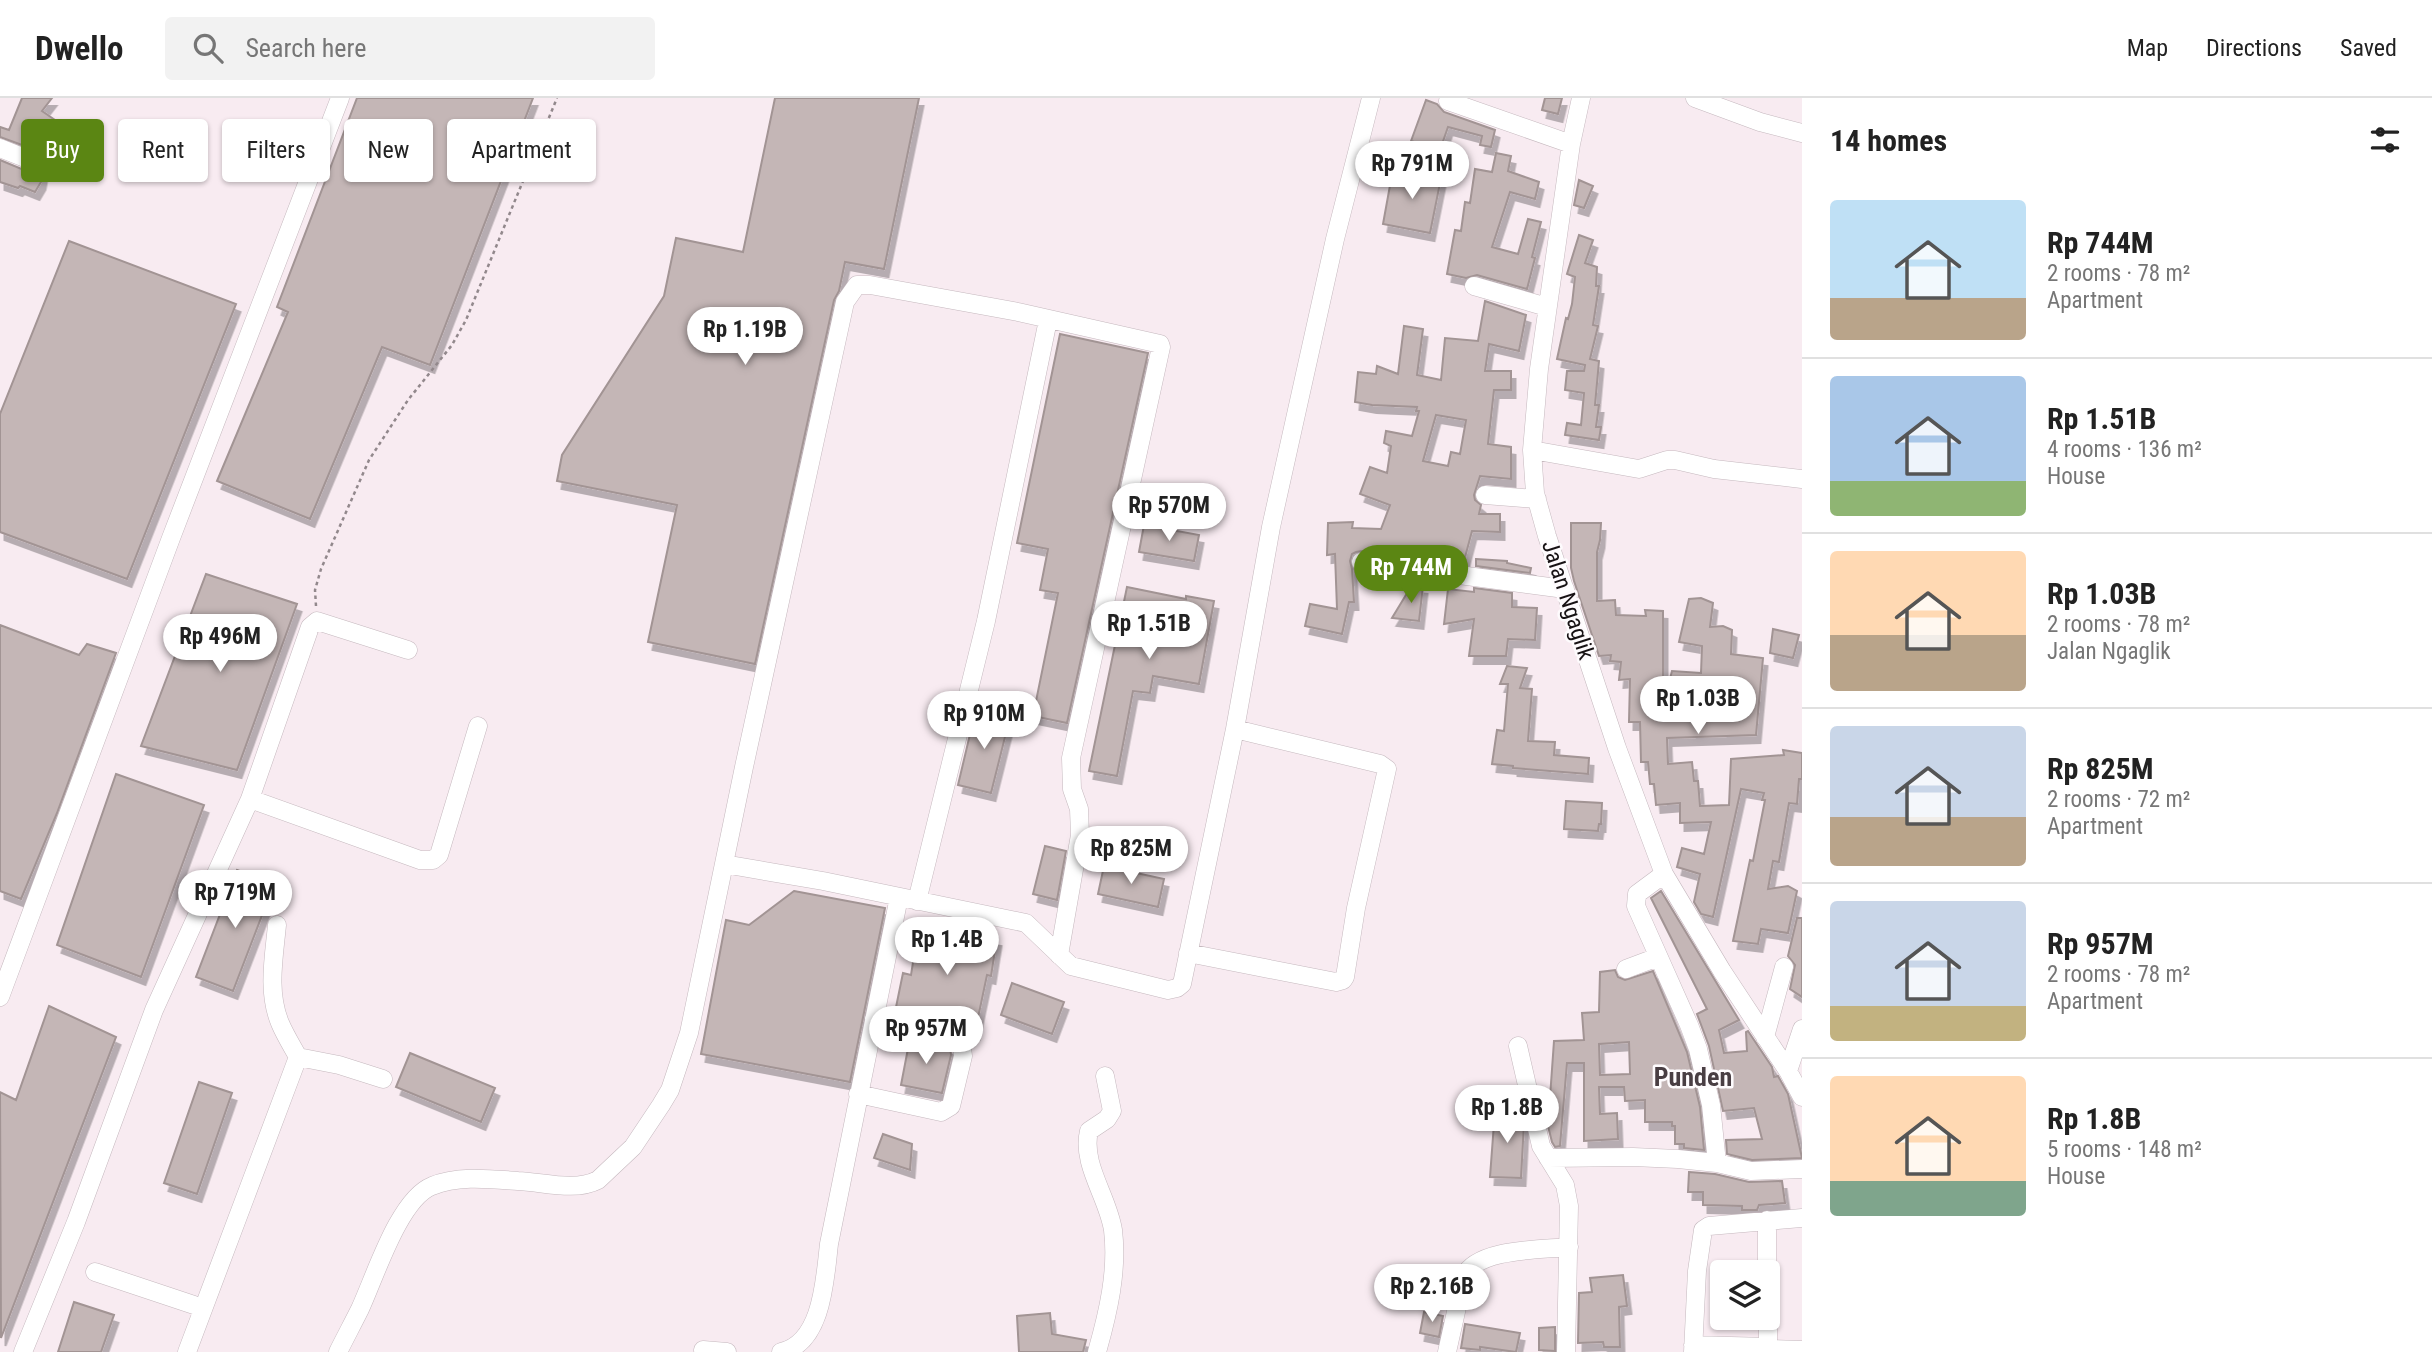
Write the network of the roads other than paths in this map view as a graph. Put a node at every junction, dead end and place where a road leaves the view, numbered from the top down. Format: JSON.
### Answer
{"nodes":[{"id":1,"x":340,"y":98,"type":"edge"},
{"id":2,"x":1371,"y":98,"type":"edge"},
{"id":3,"x":1581,"y":98,"type":"edge"},
{"id":4,"x":1695,"y":98,"type":"edge"},
{"id":5,"x":1448,"y":101,"type":"dead end"},
{"id":6,"x":1802,"y":133,"type":"edge"},
{"id":7,"x":1571,"y":144,"type":"junction"},
{"id":8,"x":0,"y":148,"type":"edge"},
{"id":9,"x":21,"y":156,"type":"edge"},
{"id":10,"x":1474,"y":286,"type":"dead end"},
{"id":11,"x":1547,"y":307,"type":"junction"},
{"id":12,"x":1048,"y":320,"type":"junction"},
{"id":13,"x":1532,"y":450,"type":"junction"},
{"id":14,"x":1802,"y":479,"type":"edge"},
{"id":15,"x":1485,"y":495,"type":"dead end"},
{"id":16,"x":1537,"y":499,"type":"junction"},
{"id":17,"x":1361,"y":562,"type":"dead end"},
{"id":18,"x":1565,"y":589,"type":"junction"},
{"id":19,"x":408,"y":650,"type":"dead end"},
{"id":20,"x":478,"y":726,"type":"dead end"},
{"id":21,"x":1235,"y":729,"type":"junction"},
{"id":22,"x":250,"y":799,"type":"junction"},
{"id":23,"x":723,"y":864,"type":"junction"},
{"id":24,"x":1664,"y":874,"type":"junction"},
{"id":25,"x":899,"y":897,"type":"junction"},
{"id":26,"x":917,"y":901,"type":"junction"},
{"id":27,"x":277,"y":925,"type":"dead end"},
{"id":28,"x":1188,"y":953,"type":"junction"},
{"id":29,"x":1059,"y":956,"type":"junction"},
{"id":30,"x":1658,"y":957,"type":"junction"},
{"id":31,"x":1784,"y":967,"type":"dead end"},
{"id":32,"x":1626,"y":969,"type":"dead end"},
{"id":33,"x":0,"y":997,"type":"edge"},
{"id":34,"x":874,"y":1019,"type":"junction"},
{"id":35,"x":1802,"y":1029,"type":"edge"},
{"id":36,"x":1765,"y":1037,"type":"junction"},
{"id":37,"x":1518,"y":1046,"type":"dead end"},
{"id":38,"x":298,"y":1057,"type":"junction"},
{"id":39,"x":1788,"y":1071,"type":"junction"},
{"id":40,"x":1105,"y":1076,"type":"dead end"},
{"id":41,"x":383,"y":1079,"type":"dead end"},
{"id":42,"x":858,"y":1094,"type":"junction"},
{"id":43,"x":1802,"y":1097,"type":"edge"},
{"id":44,"x":1548,"y":1158,"type":"junction"},
{"id":45,"x":1717,"y":1163,"type":"junction"},
{"id":46,"x":1802,"y":1169,"type":"edge"},
{"id":47,"x":1802,"y":1218,"type":"edge"},
{"id":48,"x":1767,"y":1220,"type":"junction"},
{"id":49,"x":1569,"y":1247,"type":"junction"},
{"id":50,"x":1767,"y":1260,"type":"edge"},
{"id":51,"x":95,"y":1272,"type":"dead end"},
{"id":52,"x":203,"y":1308,"type":"junction"},
{"id":53,"x":1768,"y":1330,"type":"edge"},
{"id":54,"x":1693,"y":1349,"type":"edge"},
{"id":55,"x":1768,"y":1349,"type":"edge"},
{"id":56,"x":703,"y":1350,"type":"dead end"},
{"id":57,"x":1802,"y":1350,"type":"edge"},
{"id":58,"x":23,"y":1352,"type":"edge"},
{"id":59,"x":187,"y":1352,"type":"edge"},
{"id":60,"x":338,"y":1352,"type":"edge"},
{"id":61,"x":727,"y":1352,"type":"edge"},
{"id":62,"x":781,"y":1352,"type":"edge"},
{"id":63,"x":1097,"y":1352,"type":"edge"},
{"id":64,"x":1447,"y":1352,"type":"edge"},
{"id":65,"x":1566,"y":1352,"type":"edge"}],
"edges":[{"from":1,"to":33,"type":"street"},
{"from":2,"to":21,"type":"street"},
{"from":3,"to":7,"type":"street","name":"Jalan Ngaglik"},
{"from":4,"to":6,"type":"street"},
{"from":5,"to":7,"type":"street"},
{"from":7,"to":11,"type":"street","name":"Jalan Ngaglik"},
{"from":8,"to":9,"type":"street"},
{"from":10,"to":11,"type":"street"},
{"from":11,"to":13,"type":"street","name":"Jalan Ngaglik"},
{"from":12,"to":23,"type":"street"},
{"from":12,"to":26,"type":"street"},
{"from":12,"to":29,"type":"street"},
{"from":13,"to":14,"type":"street"},
{"from":13,"to":16,"type":"street","name":"Jalan Ngaglik"},
{"from":15,"to":16,"type":"street"},
{"from":16,"to":18,"type":"street","name":"Jalan Ngaglik"},
{"from":17,"to":18,"type":"street"},
{"from":18,"to":24,"type":"street","name":"Jalan Ngaglik"},
{"from":19,"to":22,"type":"street"},
{"from":20,"to":22,"type":"street"},
{"from":21,"to":28,"type":"street"},
{"from":21,"to":28,"type":"street"},
{"from":22,"to":58,"type":"street"},
{"from":23,"to":25,"type":"street"},
{"from":23,"to":60,"type":"street"},
{"from":24,"to":30,"type":"street"},
{"from":24,"to":36,"type":"street","name":"Jalan Ngaglik"},
{"from":25,"to":26,"type":"street"},
{"from":25,"to":34,"type":"street"},
{"from":26,"to":29,"type":"street"},
{"from":27,"to":38,"type":"street"},
{"from":28,"to":29,"type":"street"},
{"from":30,"to":32,"type":"street"},
{"from":30,"to":45,"type":"street"},
{"from":31,"to":36,"type":"street"},
{"from":34,"to":42,"type":"street"},
{"from":34,"to":42,"type":"street"},
{"from":35,"to":39,"type":"street"},
{"from":36,"to":39,"type":"street","name":"Jalan Ngaglik"},
{"from":37,"to":44,"type":"street"},
{"from":38,"to":41,"type":"street"},
{"from":38,"to":52,"type":"street"},
{"from":39,"to":43,"type":"street","name":"Jalan Ngaglik"},
{"from":40,"to":63,"type":"street"},
{"from":42,"to":62,"type":"street"},
{"from":44,"to":45,"type":"street"},
{"from":44,"to":49,"type":"street"},
{"from":45,"to":46,"type":"street"},
{"from":47,"to":48,"type":"street"},
{"from":48,"to":50,"type":"street"},
{"from":48,"to":54,"type":"street"},
{"from":49,"to":64,"type":"street"},
{"from":49,"to":65,"type":"street"},
{"from":51,"to":52,"type":"street"},
{"from":52,"to":59,"type":"street"},
{"from":53,"to":55,"type":"street"},
{"from":54,"to":55,"type":"street"},
{"from":55,"to":57,"type":"street"},
{"from":56,"to":61,"type":"street"}]}
